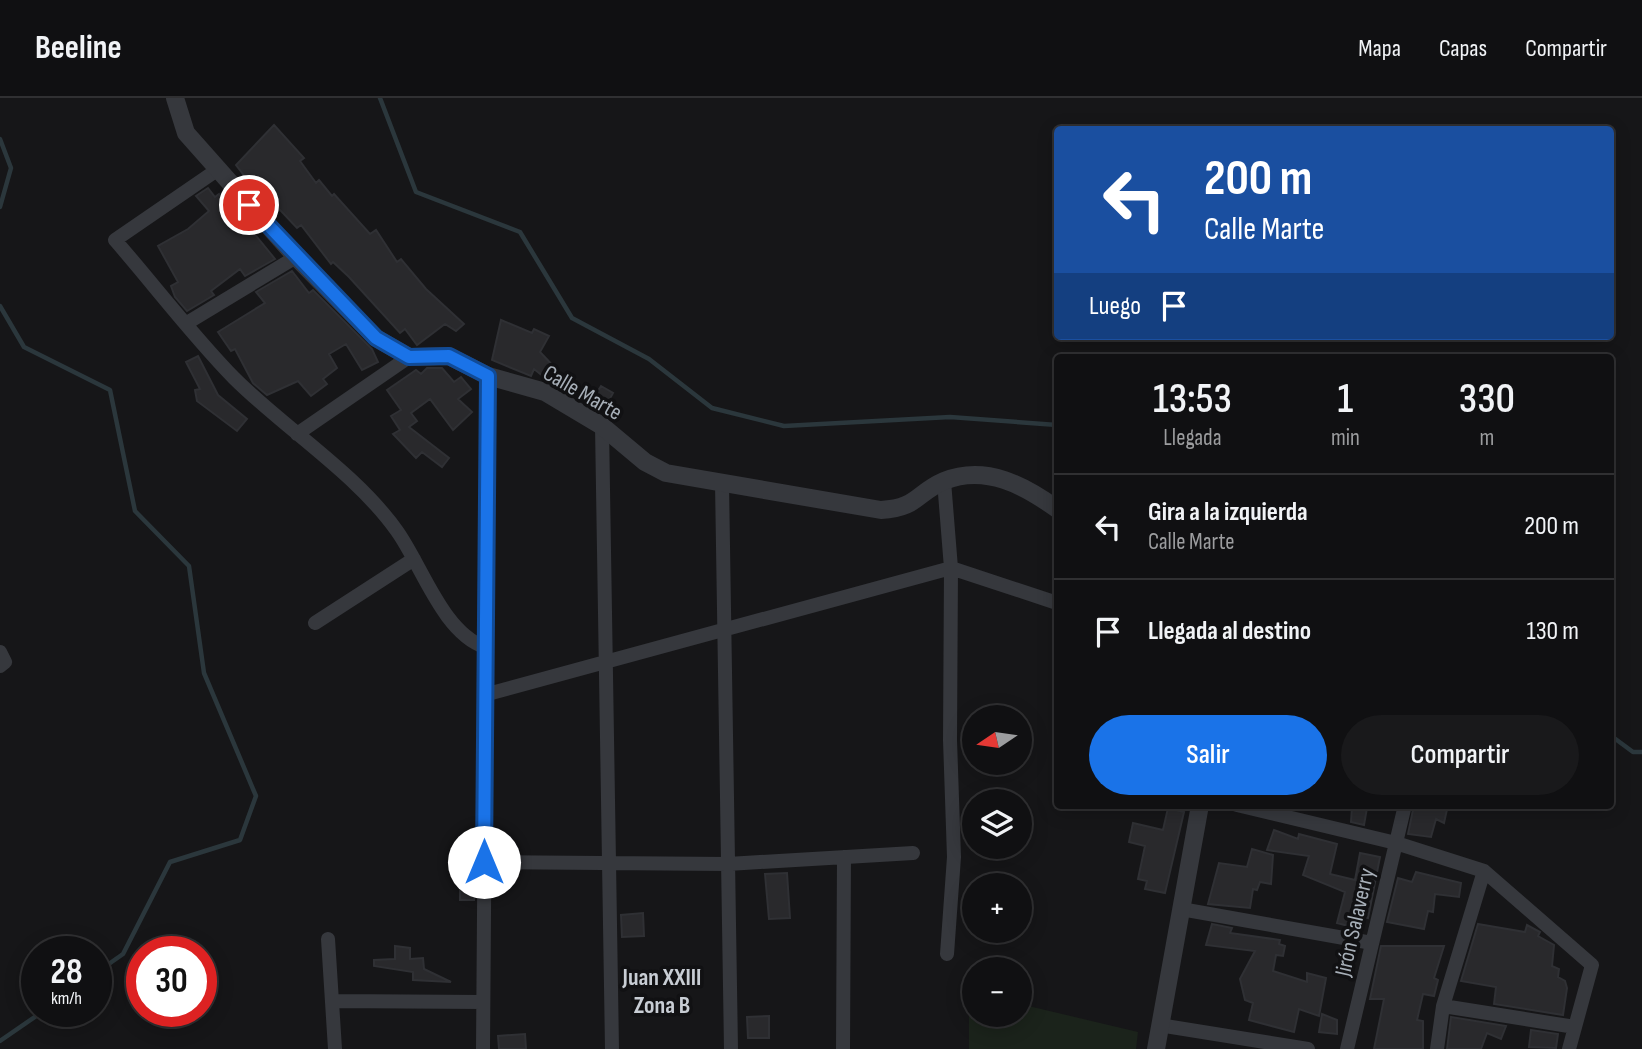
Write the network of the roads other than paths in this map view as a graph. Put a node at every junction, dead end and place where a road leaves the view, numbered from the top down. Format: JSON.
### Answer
{"nodes":[{"id":1,"x":175,"y":98,"type":"edge"},
{"id":2,"x":217,"y":170,"type":"junction"},
{"id":3,"x":296,"y":257,"type":"junction"},
{"id":4,"x":187,"y":323,"type":"junction"},
{"id":5,"x":409,"y":357,"type":"junction"},
{"id":6,"x":488,"y":376,"type":"junction"},
{"id":7,"x":602,"y":426,"type":"junction"},
{"id":8,"x":297,"y":434,"type":"junction"},
{"id":9,"x":944,"y":481,"type":"junction"},
{"id":10,"x":722,"y":483,"type":"junction"},
{"id":11,"x":1054,"y":507,"type":"edge"},
{"id":12,"x":414,"y":559,"type":"junction"},
{"id":13,"x":951,"y":568,"type":"junction"},
{"id":14,"x":1054,"y":602,"type":"edge"},
{"id":15,"x":314,"y":623,"type":"dead end"},
{"id":16,"x":724,"y":631,"type":"junction"},
{"id":17,"x":485,"y":647,"type":"junction"},
{"id":18,"x":0,"y":652,"type":"edge"},
{"id":19,"x":606,"y":662,"type":"junction"},
{"id":20,"x":0,"y":666,"type":"edge"},
{"id":21,"x":484,"y":695,"type":"junction"},
{"id":22,"x":1199,"y":809,"type":"edge"},
{"id":23,"x":1254,"y":809,"type":"edge"},
{"id":24,"x":1404,"y":809,"type":"edge"},
{"id":25,"x":1396,"y":843,"type":"junction"},
{"id":26,"x":913,"y":853,"type":"dead end"},
{"id":27,"x":844,"y":857,"type":"junction"},
{"id":28,"x":484,"y":862,"type":"junction"},
{"id":29,"x":608,"y":863,"type":"junction"},
{"id":30,"x":728,"y":864,"type":"junction"},
{"id":31,"x":1485,"y":872,"type":"junction"},
{"id":32,"x":1181,"y":909,"type":"junction"},
{"id":33,"x":328,"y":939,"type":"dead end"},
{"id":34,"x":1372,"y":943,"type":"junction"},
{"id":35,"x":947,"y":954,"type":"dead end"},
{"id":36,"x":332,"y":1001,"type":"junction"},
{"id":37,"x":483,"y":1002,"type":"junction"},
{"id":38,"x":1443,"y":1006,"type":"junction"},
{"id":39,"x":1159,"y":1024,"type":"junction"},
{"id":40,"x":1575,"y":1027,"type":"junction"},
{"id":41,"x":335,"y":1049,"type":"edge"},
{"id":42,"x":483,"y":1049,"type":"edge"},
{"id":43,"x":611,"y":1049,"type":"edge"},
{"id":44,"x":731,"y":1049,"type":"edge"},
{"id":45,"x":843,"y":1049,"type":"edge"},
{"id":46,"x":1156,"y":1049,"type":"edge"},
{"id":47,"x":1308,"y":1049,"type":"edge"},
{"id":48,"x":1347,"y":1049,"type":"edge"},
{"id":49,"x":1437,"y":1049,"type":"edge"},
{"id":50,"x":1569,"y":1049,"type":"edge"}],
"edges":[{"from":1,"to":2,"type":"street"},
{"from":2,"to":3,"type":"street"},
{"from":2,"to":4,"type":"street"},
{"from":3,"to":4,"type":"street"},
{"from":3,"to":5,"type":"street"},
{"from":4,"to":8,"type":"street"},
{"from":5,"to":6,"type":"street","name":"Calle Marte"},
{"from":5,"to":8,"type":"street"},
{"from":6,"to":7,"type":"street","name":"Calle Marte"},
{"from":6,"to":17,"type":"street"},
{"from":7,"to":10,"type":"street","name":"Calle Marte"},
{"from":7,"to":19,"type":"street"},
{"from":8,"to":12,"type":"street"},
{"from":9,"to":10,"type":"street","name":"Calle Marte"},
{"from":9,"to":11,"type":"street"},
{"from":9,"to":13,"type":"street"},
{"from":10,"to":16,"type":"street"},
{"from":12,"to":15,"type":"street"},
{"from":12,"to":17,"type":"street"},
{"from":13,"to":14,"type":"street"},
{"from":13,"to":16,"type":"street"},
{"from":13,"to":35,"type":"street"},
{"from":16,"to":19,"type":"street"},
{"from":16,"to":30,"type":"street"},
{"from":17,"to":21,"type":"street"},
{"from":18,"to":20,"type":"street"},
{"from":19,"to":21,"type":"street"},
{"from":19,"to":29,"type":"street"},
{"from":21,"to":28,"type":"street"},
{"from":22,"to":32,"type":"street"},
{"from":23,"to":25,"type":"street"},
{"from":24,"to":25,"type":"street","name":"Jirón Salaverry"},
{"from":25,"to":31,"type":"street"},
{"from":25,"to":34,"type":"street","name":"Jirón Salaverry"},
{"from":26,"to":27,"type":"street"},
{"from":27,"to":30,"type":"street"},
{"from":27,"to":45,"type":"street"},
{"from":28,"to":29,"type":"street"},
{"from":28,"to":37,"type":"street"},
{"from":29,"to":30,"type":"street"},
{"from":29,"to":43,"type":"street"},
{"from":30,"to":44,"type":"street"},
{"from":31,"to":38,"type":"street"},
{"from":31,"to":40,"type":"street"},
{"from":32,"to":34,"type":"street"},
{"from":32,"to":39,"type":"street"},
{"from":33,"to":36,"type":"street"},
{"from":34,"to":48,"type":"street","name":"Jirón Salaverry"},
{"from":36,"to":37,"type":"street"},
{"from":36,"to":41,"type":"street"},
{"from":37,"to":42,"type":"street"},
{"from":38,"to":40,"type":"street"},
{"from":38,"to":49,"type":"street"},
{"from":39,"to":46,"type":"street"},
{"from":39,"to":47,"type":"street"},
{"from":40,"to":50,"type":"street"}]}
